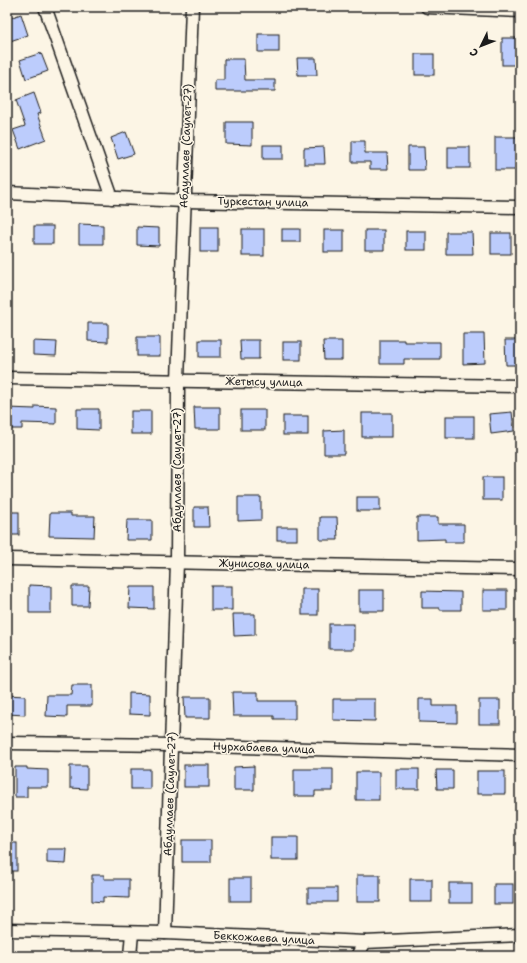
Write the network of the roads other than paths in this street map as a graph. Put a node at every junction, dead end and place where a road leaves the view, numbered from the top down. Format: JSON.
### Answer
{"nodes":[{"id":1,"x":45,"y":7,"type":"edge"},
{"id":2,"x":192,"y":7,"type":"edge"},
{"id":3,"x":426,"y":7,"type":"edge"},
{"id":4,"x":520,"y":11,"type":"edge"},
{"id":5,"x":7,"y":193,"type":"edge"},
{"id":6,"x":112,"y":198,"type":"junction"},
{"id":7,"x":184,"y":201,"type":"junction"},
{"id":8,"x":520,"y":207,"type":"edge"},
{"id":9,"x":7,"y":378,"type":"edge"},
{"id":10,"x":178,"y":380,"type":"junction"},
{"id":11,"x":520,"y":386,"type":"edge"},
{"id":12,"x":7,"y":559,"type":"edge"},
{"id":13,"x":177,"y":562,"type":"junction"},
{"id":14,"x":520,"y":569,"type":"edge"},
{"id":15,"x":7,"y":743,"type":"edge"},
{"id":16,"x":172,"y":745,"type":"junction"},
{"id":17,"x":520,"y":755,"type":"edge"},
{"id":18,"x":7,"y":930,"type":"edge"},
{"id":19,"x":132,"y":933,"type":"junction"},
{"id":20,"x":165,"y":933,"type":"junction"},
{"id":21,"x":520,"y":935,"type":"edge"},
{"id":22,"x":365,"y":942,"type":"junction"},
{"id":23,"x":130,"y":956,"type":"edge"},
{"id":24,"x":357,"y":956,"type":"edge"}],
"edges":[{"from":1,"to":6,"type":"street"},
{"from":2,"to":7,"type":"street","name":"Абдуллаев (Саулет-27)"},
{"from":3,"to":4,"type":"street"},
{"from":5,"to":6,"type":"street","name":"Туркестан улица"},
{"from":6,"to":7,"type":"street","name":"Туркестан улица"},
{"from":7,"to":8,"type":"street","name":"Туркестан улица"},
{"from":7,"to":10,"type":"street","name":"Абдуллаев (Саулет-27)"},
{"from":9,"to":10,"type":"street","name":"Жетысу улица"},
{"from":10,"to":11,"type":"street","name":"Жетысу улица"},
{"from":10,"to":13,"type":"street","name":"Абдуллаев (Саулет-27)"},
{"from":12,"to":13,"type":"street","name":"Жунисова улица"},
{"from":13,"to":14,"type":"street","name":"Жунисова улица"},
{"from":13,"to":16,"type":"street","name":"Абдуллаев (Саулет-27)"},
{"from":15,"to":16,"type":"street","name":"Нурхабаева улица"},
{"from":16,"to":17,"type":"street","name":"Нурхабаева улица"},
{"from":16,"to":20,"type":"street","name":"Абдуллаев (Саулет-27)"},
{"from":18,"to":19,"type":"street","name":"Беккожаева улица"},
{"from":19,"to":20,"type":"street","name":"Беккожаева улица"},
{"from":19,"to":23,"type":"street"},
{"from":20,"to":22,"type":"street","name":"Беккожаева улица"},
{"from":21,"to":22,"type":"street","name":"Беккожаева улица"},
{"from":22,"to":24,"type":"street"}]}
